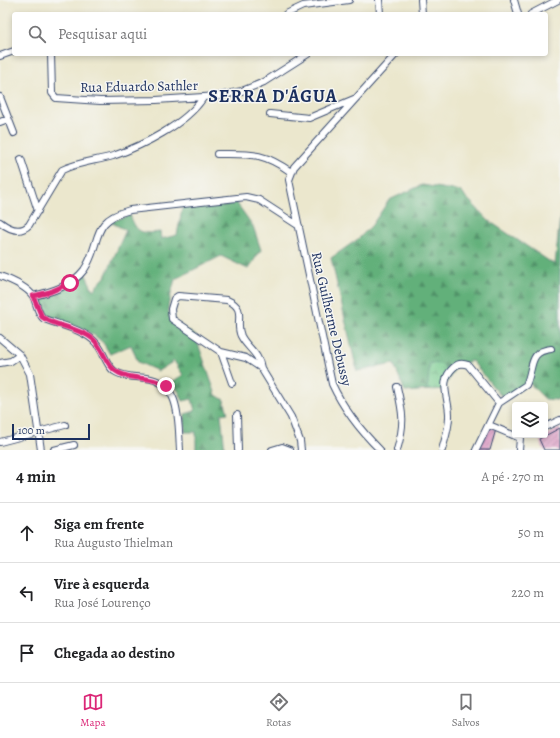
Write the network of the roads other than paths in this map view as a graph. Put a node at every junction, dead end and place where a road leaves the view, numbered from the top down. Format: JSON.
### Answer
{"nodes":[{"id":1,"x":349,"y":0,"type":"edge"},
{"id":2,"x":379,"y":0,"type":"edge"},
{"id":3,"x":421,"y":0,"type":"edge"},
{"id":4,"x":514,"y":0,"type":"edge"},
{"id":5,"x":558,"y":0,"type":"edge"},
{"id":6,"x":290,"y":12,"type":"edge"},
{"id":7,"x":380,"y":12,"type":"edge"},
{"id":8,"x":422,"y":12,"type":"edge"},
{"id":9,"x":517,"y":12,"type":"edge"},
{"id":10,"x":535,"y":12,"type":"edge"},
{"id":11,"x":12,"y":52,"type":"edge"},
{"id":12,"x":0,"y":56,"type":"edge"},
{"id":13,"x":51,"y":56,"type":"edge"},
{"id":14,"x":305,"y":56,"type":"edge"},
{"id":15,"x":394,"y":56,"type":"edge"},
{"id":16,"x":0,"y":96,"type":"edge"},
{"id":17,"x":203,"y":98,"type":"junction"},
{"id":18,"x":356,"y":98,"type":"junction"},
{"id":19,"x":270,"y":114,"type":"dead end"},
{"id":20,"x":8,"y":119,"type":"junction"},
{"id":21,"x":0,"y":122,"type":"edge"},
{"id":22,"x":14,"y":133,"type":"dead end"},
{"id":23,"x":217,"y":154,"type":"dead end"},
{"id":24,"x":21,"y":159,"type":"dead end"},
{"id":25,"x":291,"y":172,"type":"junction"},
{"id":26,"x":38,"y":211,"type":"junction"},
{"id":27,"x":0,"y":222,"type":"edge"},
{"id":28,"x":299,"y":226,"type":"junction"},
{"id":29,"x":0,"y":276,"type":"edge"},
{"id":30,"x":33,"y":296,"type":"junction"},
{"id":31,"x":0,"y":338,"type":"edge"},
{"id":32,"x":551,"y":349,"type":"dead end"},
{"id":33,"x":221,"y":352,"type":"junction"},
{"id":34,"x":20,"y":355,"type":"junction"},
{"id":35,"x":0,"y":363,"type":"edge"},
{"id":36,"x":261,"y":368,"type":"junction"},
{"id":37,"x":232,"y":383,"type":"dead end"},
{"id":38,"x":397,"y":387,"type":"dead end"},
{"id":39,"x":499,"y":403,"type":"junction"},
{"id":40,"x":238,"y":415,"type":"dead end"},
{"id":41,"x":560,"y":420,"type":"edge"},
{"id":42,"x":65,"y":425,"type":"dead end"},
{"id":43,"x":488,"y":425,"type":"junction"},
{"id":44,"x":548,"y":426,"type":"edge"},
{"id":45,"x":40,"y":432,"type":"junction"},
{"id":46,"x":512,"y":435,"type":"edge"},
{"id":47,"x":520,"y":438,"type":"edge"},
{"id":48,"x":0,"y":442,"type":"edge"},
{"id":49,"x":74,"y":445,"type":"dead end"},
{"id":50,"x":41,"y":450,"type":"edge"},
{"id":51,"x":54,"y":450,"type":"edge"},
{"id":52,"x":180,"y":450,"type":"edge"},
{"id":53,"x":238,"y":450,"type":"edge"},
{"id":54,"x":272,"y":450,"type":"edge"},
{"id":55,"x":290,"y":450,"type":"edge"},
{"id":56,"x":301,"y":450,"type":"edge"},
{"id":57,"x":380,"y":450,"type":"edge"},
{"id":58,"x":397,"y":450,"type":"edge"},
{"id":59,"x":442,"y":450,"type":"edge"},
{"id":60,"x":476,"y":450,"type":"edge"},
{"id":61,"x":519,"y":450,"type":"edge"}],
"edges":[{"from":1,"to":6,"type":"street"},
{"from":2,"to":7,"type":"street"},
{"from":3,"to":8,"type":"street"},
{"from":4,"to":9,"type":"street"},
{"from":5,"to":10,"type":"street"},
{"from":11,"to":12,"type":"street"},
{"from":13,"to":17,"type":"street","name":"Rua Eduardo Sathler"},
{"from":14,"to":17,"type":"street","name":"Rua Eduardo Sathler"},
{"from":15,"to":18,"type":"street"},
{"from":16,"to":20,"type":"street"},
{"from":17,"to":26,"type":"street"},
{"from":18,"to":19,"type":"street"},
{"from":18,"to":25,"type":"street"},
{"from":20,"to":21,"type":"street"},
{"from":20,"to":22,"type":"street"},
{"from":23,"to":25,"type":"street"},
{"from":24,"to":26,"type":"street"},
{"from":25,"to":28,"type":"street","name":"Rua Guilherme Debussy"},
{"from":26,"to":27,"type":"street"},
{"from":28,"to":30,"type":"street"},
{"from":28,"to":57,"type":"street","name":"Rua Guilherme Debussy"},
{"from":29,"to":30,"type":"street"},
{"from":30,"to":52,"type":"street"},
{"from":31,"to":34,"type":"street"},
{"from":32,"to":39,"type":"street"},
{"from":33,"to":36,"type":"street"},
{"from":33,"to":36,"type":"street"},
{"from":33,"to":37,"type":"street"},
{"from":34,"to":35,"type":"street"},
{"from":34,"to":45,"type":"street"},
{"from":36,"to":56,"type":"street"},
{"from":38,"to":58,"type":"street"},
{"from":39,"to":43,"type":"street"},
{"from":39,"to":59,"type":"street"},
{"from":40,"to":53,"type":"street"},
{"from":41,"to":44,"type":"street"},
{"from":42,"to":45,"type":"street"},
{"from":43,"to":46,"type":"street"},
{"from":43,"to":60,"type":"street"},
{"from":45,"to":48,"type":"street"},
{"from":45,"to":50,"type":"street"},
{"from":47,"to":61,"type":"street"},
{"from":49,"to":51,"type":"street"},
{"from":54,"to":55,"type":"street"}]}
